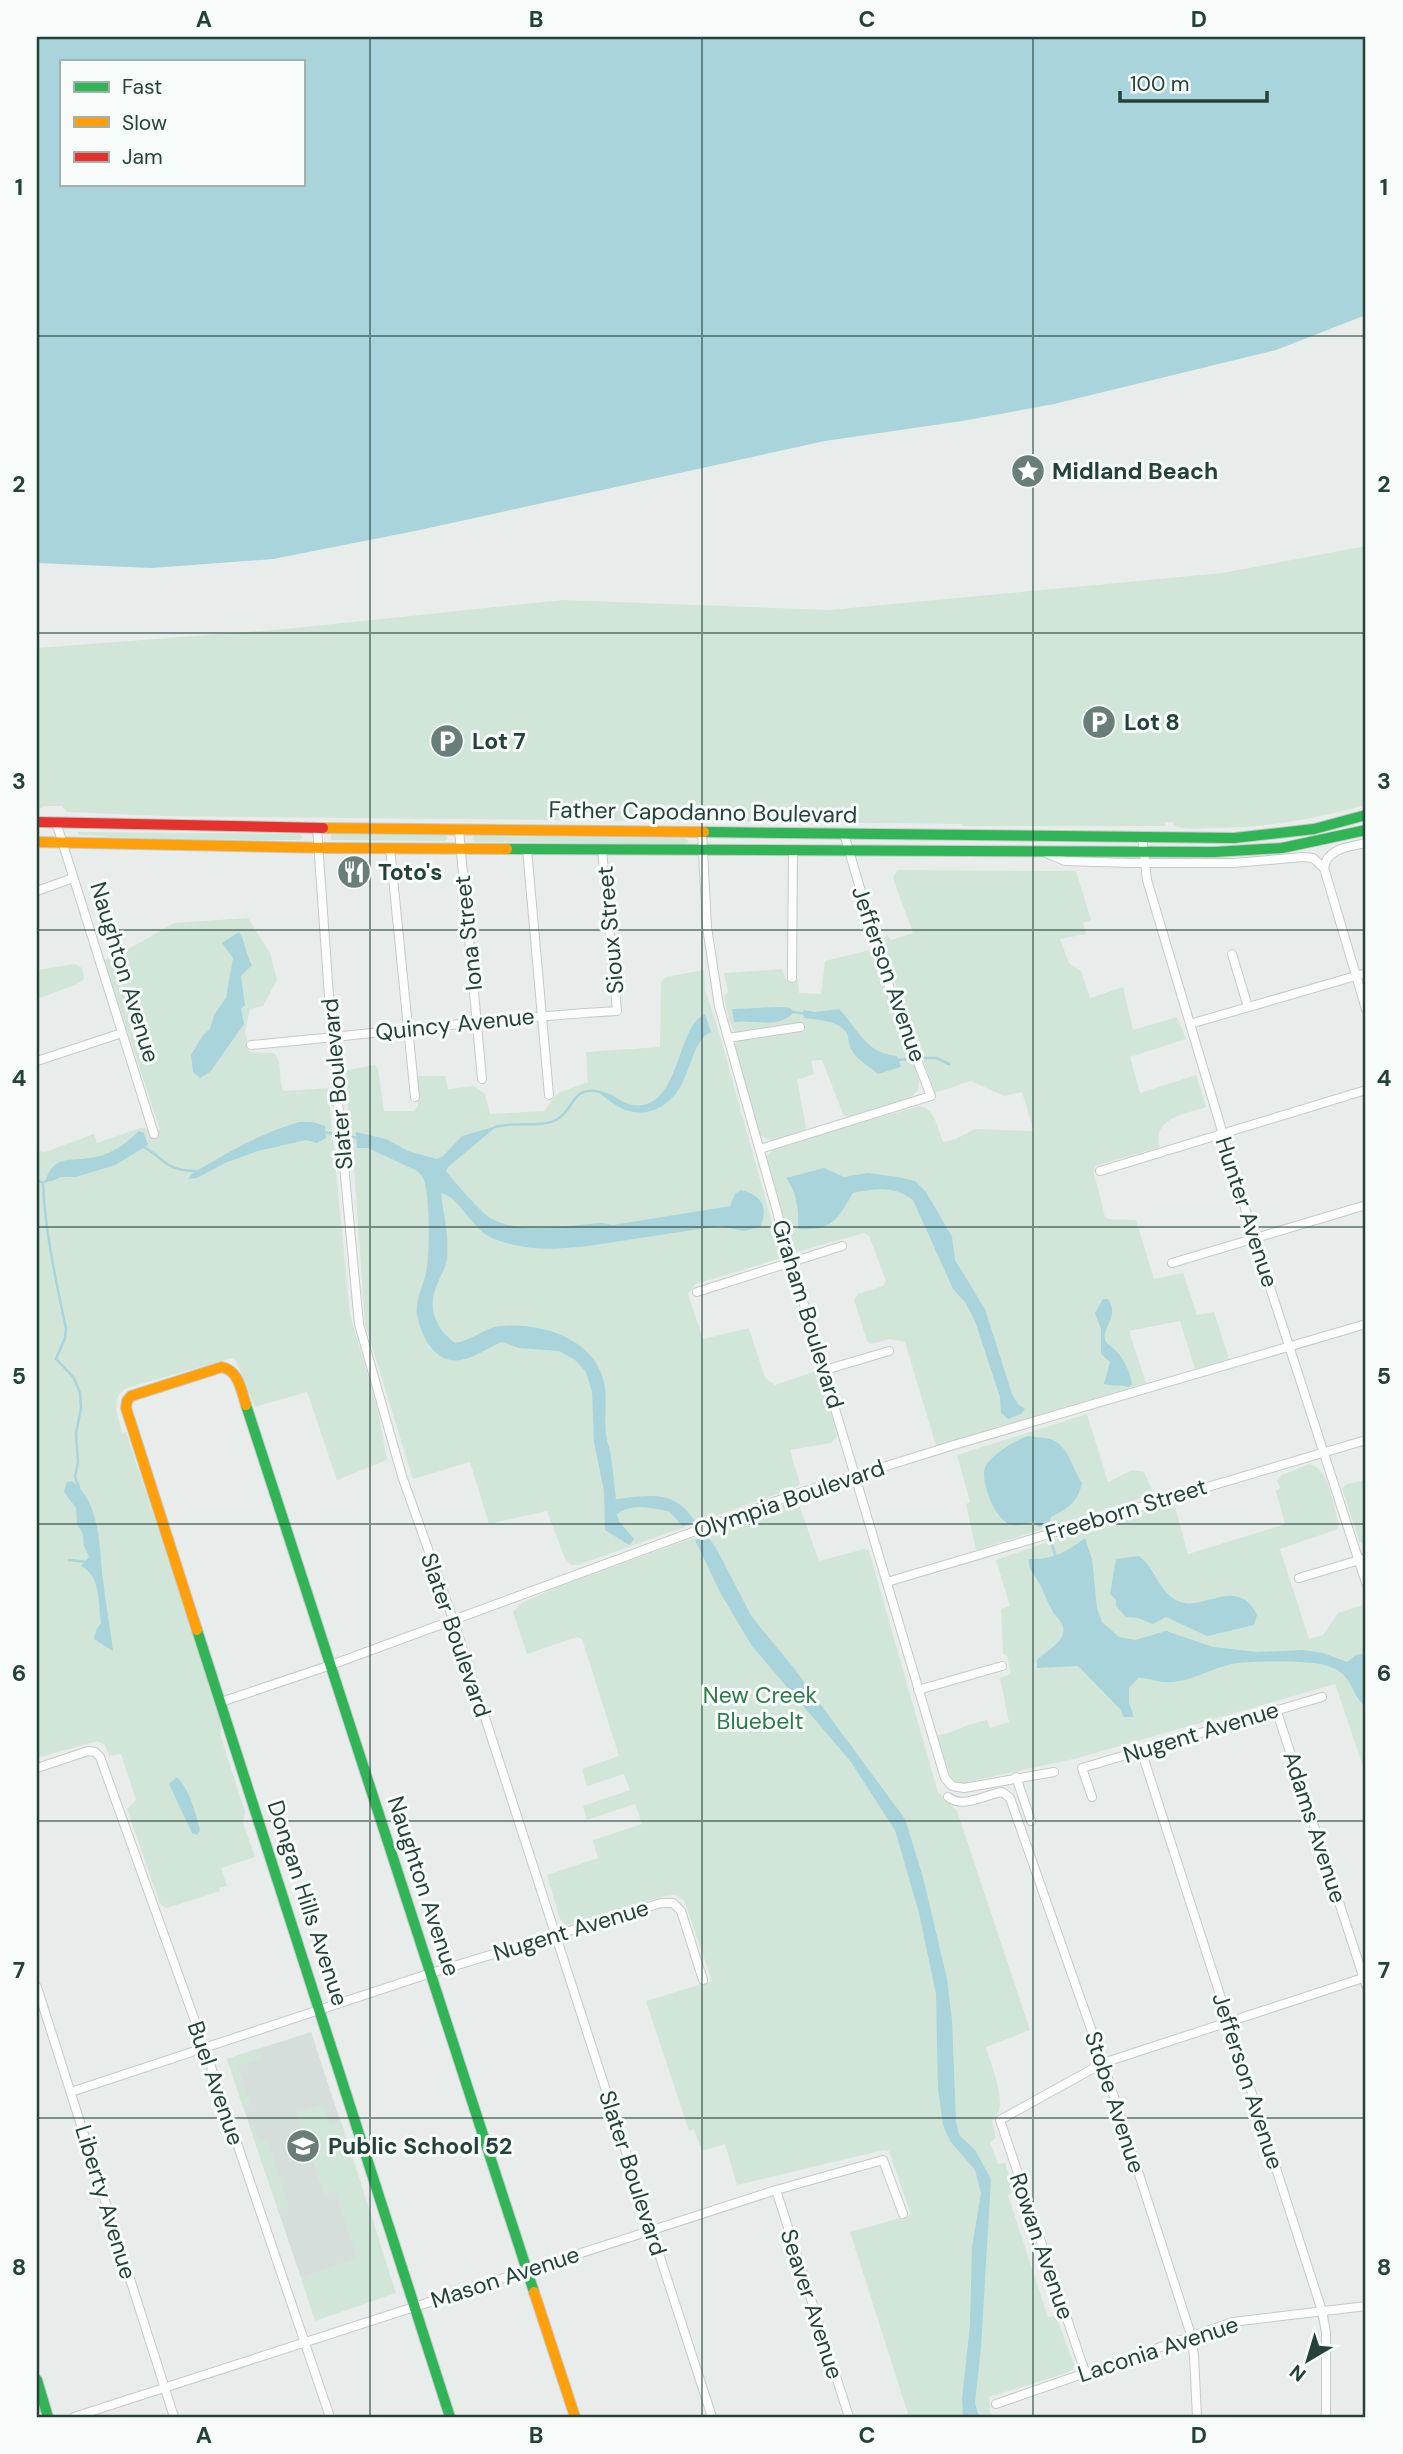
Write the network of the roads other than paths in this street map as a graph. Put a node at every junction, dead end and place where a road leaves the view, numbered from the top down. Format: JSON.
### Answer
{"nodes":[{"id":1,"x":1366,"y":816,"type":"edge"},
{"id":2,"x":37,"y":822,"type":"edge"},
{"id":3,"x":56,"y":822,"type":"junction"},
{"id":4,"x":317,"y":828,"type":"junction"},
{"id":5,"x":459,"y":830,"type":"junction"},
{"id":6,"x":1366,"y":830,"type":"edge"},
{"id":7,"x":702,"y":832,"type":"junction"},
{"id":8,"x":844,"y":834,"type":"junction"},
{"id":9,"x":861,"y":834,"type":"junction"},
{"id":10,"x":1142,"y":837,"type":"junction"},
{"id":11,"x":37,"y":842,"type":"edge"},
{"id":12,"x":61,"y":842,"type":"junction"},
{"id":13,"x":1366,"y":843,"type":"edge"},
{"id":14,"x":318,"y":848,"type":"junction"},
{"id":15,"x":390,"y":848,"type":"junction"},
{"id":16,"x":460,"y":848,"type":"junction"},
{"id":17,"x":527,"y":849,"type":"junction"},
{"id":18,"x":602,"y":850,"type":"junction"},
{"id":19,"x":702,"y":851,"type":"junction"},
{"id":20,"x":793,"y":851,"type":"junction"},
{"id":21,"x":850,"y":852,"type":"junction"},
{"id":22,"x":1143,"y":857,"type":"junction"},
{"id":23,"x":1324,"y":868,"type":"junction"},
{"id":24,"x":73,"y":878,"type":"junction"},
{"id":25,"x":37,"y":891,"type":"edge"},
{"id":26,"x":1232,"y":954,"type":"dead end"},
{"id":27,"x":1366,"y":973,"type":"edge"},
{"id":28,"x":1357,"y":975,"type":"junction"},
{"id":29,"x":792,"y":978,"type":"dead end"},
{"id":30,"x":1248,"y":1007,"type":"junction"},
{"id":31,"x":1366,"y":1009,"type":"edge"},
{"id":32,"x":617,"y":1011,"type":"joint"},
{"id":33,"x":543,"y":1015,"type":"junction"},
{"id":34,"x":476,"y":1022,"type":"junction"},
{"id":35,"x":1190,"y":1024,"type":"junction"},
{"id":36,"x":800,"y":1027,"type":"dead end"},
{"id":37,"x":409,"y":1028,"type":"junction"},
{"id":38,"x":122,"y":1033,"type":"junction"},
{"id":39,"x":332,"y":1038,"type":"junction"},
{"id":40,"x":728,"y":1038,"type":"junction"},
{"id":41,"x":251,"y":1045,"type":"dead end"},
{"id":42,"x":37,"y":1061,"type":"edge"},
{"id":43,"x":482,"y":1079,"type":"dead end"},
{"id":44,"x":1366,"y":1090,"type":"edge"},
{"id":45,"x":549,"y":1095,"type":"dead end"},
{"id":46,"x":415,"y":1097,"type":"dead end"},
{"id":47,"x":1222,"y":1133,"type":"junction"},
{"id":48,"x":154,"y":1134,"type":"dead end"},
{"id":49,"x":760,"y":1149,"type":"junction"},
{"id":50,"x":1100,"y":1171,"type":"dead end"},
{"id":51,"x":1366,"y":1206,"type":"edge"},
{"id":52,"x":1254,"y":1238,"type":"junction"},
{"id":53,"x":842,"y":1246,"type":"dead end"},
{"id":54,"x":791,"y":1261,"type":"junction"},
{"id":55,"x":1172,"y":1262,"type":"dead end"},
{"id":56,"x":697,"y":1292,"type":"dead end"},
{"id":57,"x":1366,"y":1324,"type":"edge"},
{"id":58,"x":1290,"y":1347,"type":"junction"},
{"id":59,"x":889,"y":1351,"type":"dead end"},
{"id":60,"x":230,"y":1369,"type":"joint"},
{"id":61,"x":825,"y":1370,"type":"junction"},
{"id":62,"x":1366,"y":1440,"type":"edge"},
{"id":63,"x":1324,"y":1451,"type":"junction"},
{"id":64,"x":856,"y":1475,"type":"junction"},
{"id":65,"x":1362,"y":1559,"type":"edge"},
{"id":66,"x":1299,"y":1578,"type":"dead end"},
{"id":67,"x":887,"y":1582,"type":"junction"},
{"id":68,"x":1366,"y":1583,"type":"edge"},
{"id":69,"x":453,"y":1619,"type":"junction"},
{"id":70,"x":331,"y":1665,"type":"junction"},
{"id":71,"x":1002,"y":1666,"type":"dead end"},
{"id":72,"x":918,"y":1690,"type":"junction"},
{"id":73,"x":1322,"y":1697,"type":"dead end"},
{"id":74,"x":221,"y":1702,"type":"junction"},
{"id":75,"x":1276,"y":1709,"type":"junction"},
{"id":76,"x":1141,"y":1750,"type":"junction"},
{"id":77,"x":37,"y":1768,"type":"edge"},
{"id":78,"x":1054,"y":1772,"type":"dead end"},
{"id":79,"x":1016,"y":1777,"type":"junction"},
{"id":80,"x":948,"y":1797,"type":"dead end"},
{"id":81,"x":1092,"y":1797,"type":"dead end"},
{"id":82,"x":1031,"y":1821,"type":"dead end"},
{"id":83,"x":555,"y":1935,"type":"junction"},
{"id":84,"x":431,"y":1973,"type":"junction"},
{"id":85,"x":703,"y":1980,"type":"dead end"},
{"id":86,"x":1365,"y":1980,"type":"edge"},
{"id":87,"x":37,"y":1987,"type":"edge"},
{"id":88,"x":320,"y":2009,"type":"junction"},
{"id":89,"x":1229,"y":2022,"type":"junction"},
{"id":90,"x":204,"y":2046,"type":"junction"},
{"id":91,"x":1103,"y":2063,"type":"junction"},
{"id":92,"x":71,"y":2092,"type":"junction"},
{"id":93,"x":776,"y":2190,"type":"junction"},
{"id":94,"x":903,"y":2214,"type":"dead end"},
{"id":95,"x":651,"y":2230,"type":"junction"},
{"id":96,"x":527,"y":2270,"type":"junction"},
{"id":97,"x":416,"y":2306,"type":"junction"},
{"id":98,"x":1366,"y":2306,"type":"edge"},
{"id":99,"x":1322,"y":2311,"type":"junction"},
{"id":100,"x":1191,"y":2335,"type":"junction"},
{"id":101,"x":305,"y":2343,"type":"junction"},
{"id":102,"x":1085,"y":2372,"type":"junction"},
{"id":103,"x":37,"y":2380,"type":"edge"},
{"id":104,"x":164,"y":2389,"type":"junction"},
{"id":105,"x":996,"y":2404,"type":"dead end"},
{"id":106,"x":48,"y":2417,"type":"edge"},
{"id":107,"x":74,"y":2417,"type":"edge"},
{"id":108,"x":174,"y":2417,"type":"edge"},
{"id":109,"x":330,"y":2417,"type":"edge"},
{"id":110,"x":450,"y":2417,"type":"edge"},
{"id":111,"x":575,"y":2417,"type":"edge"},
{"id":112,"x":712,"y":2417,"type":"edge"},
{"id":113,"x":849,"y":2417,"type":"edge"},
{"id":114,"x":1197,"y":2417,"type":"edge"},
{"id":115,"x":1326,"y":2417,"type":"edge"}],
"edges":[{"from":1,"to":10,"type":"main road","name":"Father Capodanno Boulevard"},
{"from":2,"to":3,"type":"main road","name":"Father Capodanno Boulevard"},
{"from":3,"to":4,"type":"main road","name":"Father Capodanno Boulevard"},
{"from":3,"to":12,"type":"street","name":"Naughton Avenue"},
{"from":4,"to":5,"type":"main road","name":"Father Capodanno Boulevard"},
{"from":4,"to":14,"type":"street","name":"Slater Boulevard"},
{"from":5,"to":7,"type":"main road","name":"Father Capodanno Boulevard"},
{"from":5,"to":16,"type":"street","name":"Iona Street"},
{"from":6,"to":22,"type":"main road","name":"Father Capodanno Boulevard"},
{"from":7,"to":8,"type":"main road","name":"Father Capodanno Boulevard"},
{"from":7,"to":19,"type":"street","name":"Graham Boulevard"},
{"from":8,"to":9,"type":"main road","name":"Father Capodanno Boulevard"},
{"from":8,"to":21,"type":"street","name":"Jefferson Avenue"},
{"from":9,"to":10,"type":"main road","name":"Father Capodanno Boulevard"},
{"from":9,"to":21,"type":"street"},
{"from":10,"to":22,"type":"street","name":"Hunter Avenue"},
{"from":11,"to":12,"type":"main road","name":"Father Capodanno Boulevard"},
{"from":12,"to":14,"type":"main road","name":"Father Capodanno Boulevard"},
{"from":12,"to":24,"type":"street","name":"Naughton Avenue"},
{"from":13,"to":23,"type":"street"},
{"from":14,"to":15,"type":"main road","name":"Father Capodanno Boulevard"},
{"from":14,"to":39,"type":"street","name":"Slater Boulevard"},
{"from":15,"to":16,"type":"main road","name":"Father Capodanno Boulevard"},
{"from":15,"to":37,"type":"street"},
{"from":16,"to":17,"type":"main road","name":"Father Capodanno Boulevard"},
{"from":16,"to":34,"type":"street","name":"Iona Street"},
{"from":17,"to":18,"type":"main road","name":"Father Capodanno Boulevard"},
{"from":17,"to":33,"type":"street"},
{"from":18,"to":19,"type":"main road","name":"Father Capodanno Boulevard"},
{"from":18,"to":32,"type":"street","name":"Sioux Street"},
{"from":19,"to":20,"type":"main road","name":"Father Capodanno Boulevard"},
{"from":19,"to":40,"type":"street","name":"Graham Boulevard"},
{"from":20,"to":21,"type":"main road","name":"Father Capodanno Boulevard"},
{"from":20,"to":29,"type":"street"},
{"from":21,"to":22,"type":"main road","name":"Father Capodanno Boulevard"},
{"from":21,"to":49,"type":"street","name":"Jefferson Avenue"},
{"from":22,"to":23,"type":"street","name":"Father Capodanno Boulevard"},
{"from":22,"to":35,"type":"street","name":"Hunter Avenue"},
{"from":23,"to":28,"type":"street"},
{"from":24,"to":25,"type":"street"},
{"from":24,"to":38,"type":"street","name":"Naughton Avenue"},
{"from":26,"to":30,"type":"street"},
{"from":27,"to":28,"type":"street"},
{"from":28,"to":30,"type":"street"},
{"from":28,"to":31,"type":"street"},
{"from":30,"to":35,"type":"street"},
{"from":32,"to":33,"type":"street","name":"Quincy Avenue"},
{"from":33,"to":34,"type":"street","name":"Quincy Avenue"},
{"from":33,"to":45,"type":"street"},
{"from":34,"to":37,"type":"street","name":"Quincy Avenue"},
{"from":34,"to":43,"type":"street","name":"Iona Street"},
{"from":35,"to":47,"type":"street","name":"Hunter Avenue"},
{"from":36,"to":40,"type":"street"},
{"from":37,"to":39,"type":"street","name":"Quincy Avenue"},
{"from":37,"to":46,"type":"street"},
{"from":38,"to":42,"type":"street"},
{"from":38,"to":48,"type":"street","name":"Naughton Avenue"},
{"from":39,"to":41,"type":"street","name":"Quincy Avenue"},
{"from":39,"to":69,"type":"street","name":"Slater Boulevard"},
{"from":40,"to":49,"type":"street","name":"Graham Boulevard"},
{"from":44,"to":47,"type":"street"},
{"from":47,"to":50,"type":"street"},
{"from":47,"to":52,"type":"street","name":"Hunter Avenue"},
{"from":49,"to":54,"type":"street","name":"Graham Boulevard"},
{"from":51,"to":52,"type":"street"},
{"from":52,"to":55,"type":"street"},
{"from":52,"to":58,"type":"street","name":"Hunter Avenue"},
{"from":53,"to":54,"type":"street"},
{"from":54,"to":56,"type":"street"},
{"from":54,"to":61,"type":"street","name":"Graham Boulevard"},
{"from":57,"to":58,"type":"street","name":"Olympia Boulevard"},
{"from":58,"to":63,"type":"street","name":"Hunter Avenue"},
{"from":58,"to":64,"type":"street","name":"Olympia Boulevard"},
{"from":59,"to":61,"type":"street"},
{"from":60,"to":70,"type":"main road","name":"Naughton Avenue"},
{"from":60,"to":74,"type":"main road","name":"Dongan Hills Avenue"},
{"from":61,"to":64,"type":"street","name":"Graham Boulevard"},
{"from":62,"to":63,"type":"street","name":"Freeborn Street"},
{"from":63,"to":65,"type":"street","name":"Hunter Avenue"},
{"from":63,"to":67,"type":"street","name":"Freeborn Street"},
{"from":64,"to":67,"type":"street","name":"Graham Boulevard"},
{"from":64,"to":69,"type":"street","name":"Olympia Boulevard"},
{"from":65,"to":66,"type":"street"},
{"from":65,"to":68,"type":"street","name":"Hunter Avenue"},
{"from":67,"to":72,"type":"street","name":"Graham Boulevard"},
{"from":69,"to":70,"type":"street","name":"Olympia Boulevard"},
{"from":69,"to":83,"type":"street","name":"Slater Boulevard"},
{"from":70,"to":74,"type":"street","name":"Olympia Boulevard"},
{"from":70,"to":84,"type":"main road","name":"Naughton Avenue"},
{"from":71,"to":72,"type":"street"},
{"from":72,"to":79,"type":"street","name":"Graham Boulevard"},
{"from":73,"to":75,"type":"street","name":"Nugent Avenue"},
{"from":74,"to":88,"type":"main road","name":"Dongan Hills Avenue"},
{"from":75,"to":76,"type":"street","name":"Nugent Avenue"},
{"from":75,"to":86,"type":"street","name":"Adams Avenue"},
{"from":76,"to":81,"type":"street","name":"Nugent Avenue"},
{"from":76,"to":89,"type":"street","name":"Jefferson Avenue"},
{"from":77,"to":90,"type":"street","name":"Buel Avenue"},
{"from":78,"to":79,"type":"street"},
{"from":79,"to":82,"type":"street"},
{"from":80,"to":91,"type":"street","name":"Stobe Avenue"},
{"from":83,"to":84,"type":"street","name":"Nugent Avenue"},
{"from":83,"to":85,"type":"street","name":"Nugent Avenue"},
{"from":83,"to":95,"type":"street","name":"Slater Boulevard"},
{"from":84,"to":88,"type":"street","name":"Nugent Avenue"},
{"from":84,"to":96,"type":"main road","name":"Naughton Avenue"},
{"from":86,"to":89,"type":"street"},
{"from":87,"to":92,"type":"street","name":"Liberty Avenue"},
{"from":88,"to":90,"type":"street","name":"Nugent Avenue"},
{"from":88,"to":97,"type":"main road","name":"Dongan Hills Avenue"},
{"from":89,"to":91,"type":"street"},
{"from":89,"to":99,"type":"street","name":"Jefferson Avenue"},
{"from":90,"to":92,"type":"street","name":"Nugent Avenue"},
{"from":90,"to":101,"type":"street","name":"Buel Avenue"},
{"from":91,"to":100,"type":"street","name":"Stobe Avenue"},
{"from":91,"to":102,"type":"street","name":"Rowan Avenue"},
{"from":92,"to":104,"type":"street","name":"Liberty Avenue"},
{"from":93,"to":94,"type":"street","name":"Mason Avenue"},
{"from":93,"to":95,"type":"street","name":"Mason Avenue"},
{"from":93,"to":113,"type":"street","name":"Seaver Avenue"},
{"from":95,"to":96,"type":"street","name":"Mason Avenue"},
{"from":95,"to":112,"type":"street","name":"Slater Boulevard"},
{"from":96,"to":97,"type":"street","name":"Mason Avenue"},
{"from":96,"to":111,"type":"main road","name":"Naughton Avenue"},
{"from":97,"to":101,"type":"street","name":"Mason Avenue"},
{"from":97,"to":110,"type":"main road","name":"Dongan Hills Avenue"},
{"from":98,"to":99,"type":"street","name":"Laconia Avenue"},
{"from":99,"to":100,"type":"street","name":"Laconia Avenue"},
{"from":99,"to":115,"type":"street","name":"Jefferson Avenue"},
{"from":100,"to":102,"type":"street","name":"Laconia Avenue"},
{"from":100,"to":114,"type":"street","name":"Stobe Avenue"},
{"from":101,"to":104,"type":"street","name":"Mason Avenue"},
{"from":101,"to":109,"type":"street","name":"Buel Avenue"},
{"from":102,"to":105,"type":"street","name":"Laconia Avenue"},
{"from":103,"to":106,"type":"main road"},
{"from":104,"to":107,"type":"street","name":"Mason Avenue"},
{"from":104,"to":108,"type":"street","name":"Liberty Avenue"}]}
